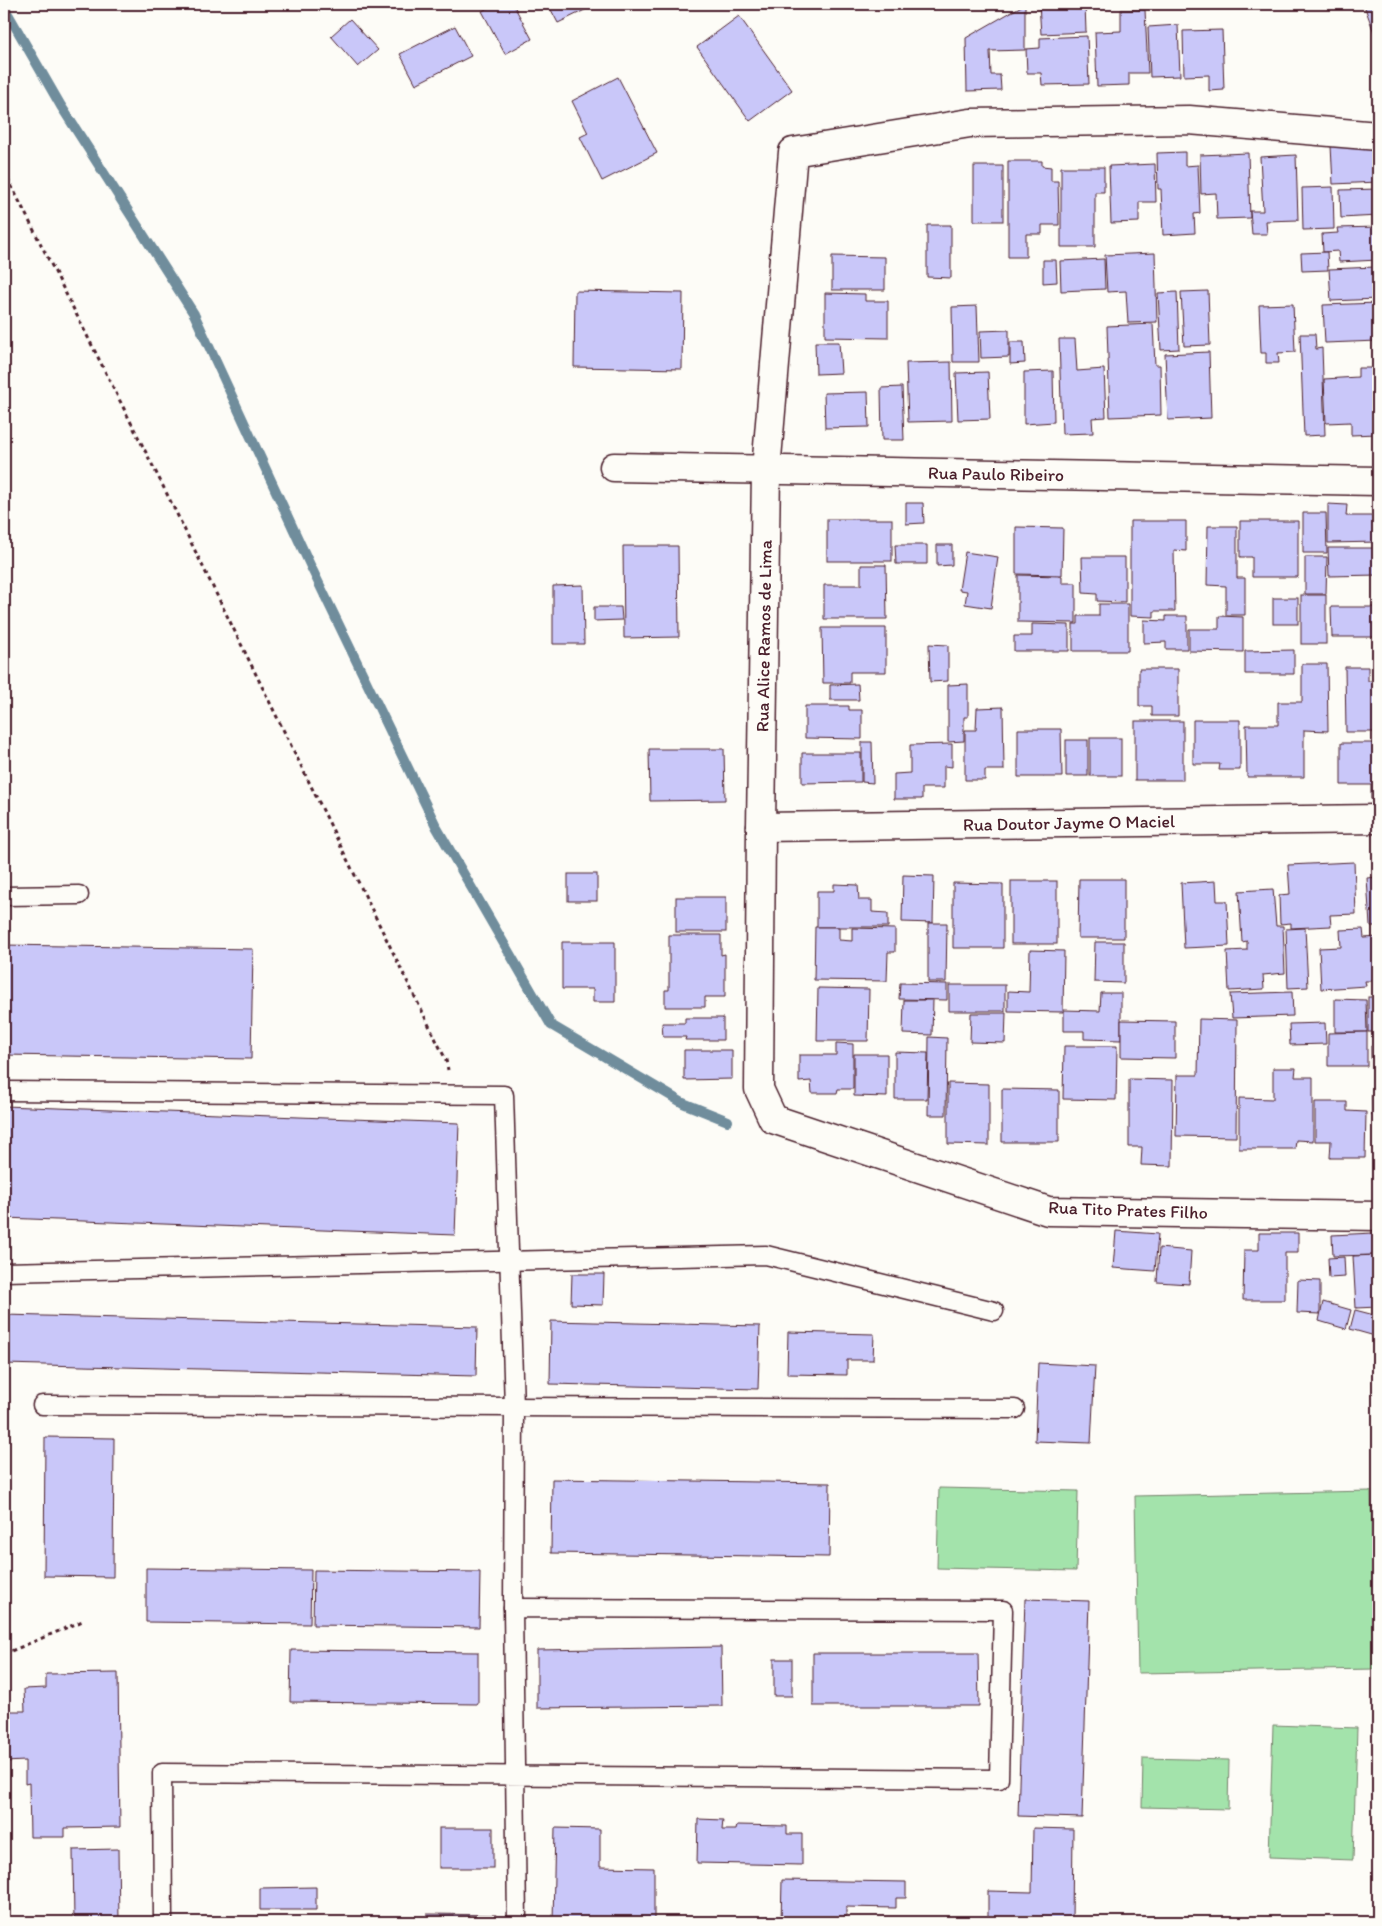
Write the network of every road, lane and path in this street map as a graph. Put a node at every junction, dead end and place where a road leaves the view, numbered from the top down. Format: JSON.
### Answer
{"nodes":[{"id":1,"x":1378,"y":136,"type":"edge"},
{"id":2,"x":4,"y":172,"type":"edge"},
{"id":3,"x":614,"y":467,"type":"dead end"},
{"id":4,"x":766,"y":470,"type":"junction"},
{"id":5,"x":1378,"y":481,"type":"edge"},
{"id":6,"x":1378,"y":819,"type":"edge"},
{"id":7,"x":761,"y":827,"type":"junction"},
{"id":8,"x":4,"y":896,"type":"edge"},
{"id":9,"x":79,"y":896,"type":"dead end"},
{"id":10,"x":4,"y":1091,"type":"edge"},
{"id":11,"x":454,"y":1095,"type":"junction"},
{"id":12,"x":773,"y":1119,"type":"joint"},
{"id":13,"x":1378,"y":1216,"type":"edge"},
{"id":14,"x":509,"y":1261,"type":"junction"},
{"id":15,"x":4,"y":1272,"type":"edge"},
{"id":16,"x":994,"y":1312,"type":"dead end"},
{"id":17,"x":42,"y":1405,"type":"dead end"},
{"id":18,"x":514,"y":1407,"type":"junction"},
{"id":19,"x":1015,"y":1409,"type":"dead end"},
{"id":20,"x":513,"y":1608,"type":"junction"},
{"id":21,"x":84,"y":1620,"type":"dead end"},
{"id":22,"x":4,"y":1654,"type":"edge"},
{"id":23,"x":514,"y":1776,"type":"junction"},
{"id":24,"x":162,"y":1922,"type":"edge"},
{"id":25,"x":517,"y":1922,"type":"edge"}],
"edges":[{"from":1,"to":4,"type":"street","name":"Rua Alice Ramos de Lima"},
{"from":2,"to":11,"type":"path"},
{"from":3,"to":4,"type":"street","name":"Rua Paulo Ribeiro"},
{"from":4,"to":5,"type":"street","name":"Rua Paulo Ribeiro"},
{"from":4,"to":7,"type":"street","name":"Rua Alice Ramos de Lima"},
{"from":6,"to":7,"type":"street","name":"Rua Doutor Jayme O Maciel"},
{"from":7,"to":12,"type":"street","name":"Rua Alice Ramos de Lima"},
{"from":8,"to":9,"type":"lane"},
{"from":10,"to":11,"type":"lane"},
{"from":11,"to":14,"type":"lane"},
{"from":12,"to":13,"type":"street","name":"Rua Tito Prates Filho"},
{"from":14,"to":15,"type":"lane"},
{"from":14,"to":16,"type":"lane"},
{"from":14,"to":18,"type":"lane"},
{"from":17,"to":18,"type":"lane"},
{"from":18,"to":19,"type":"lane"},
{"from":18,"to":20,"type":"lane"},
{"from":20,"to":23,"type":"lane"},
{"from":20,"to":23,"type":"lane"},
{"from":21,"to":22,"type":"path"},
{"from":23,"to":24,"type":"lane"},
{"from":23,"to":25,"type":"lane"}]}
